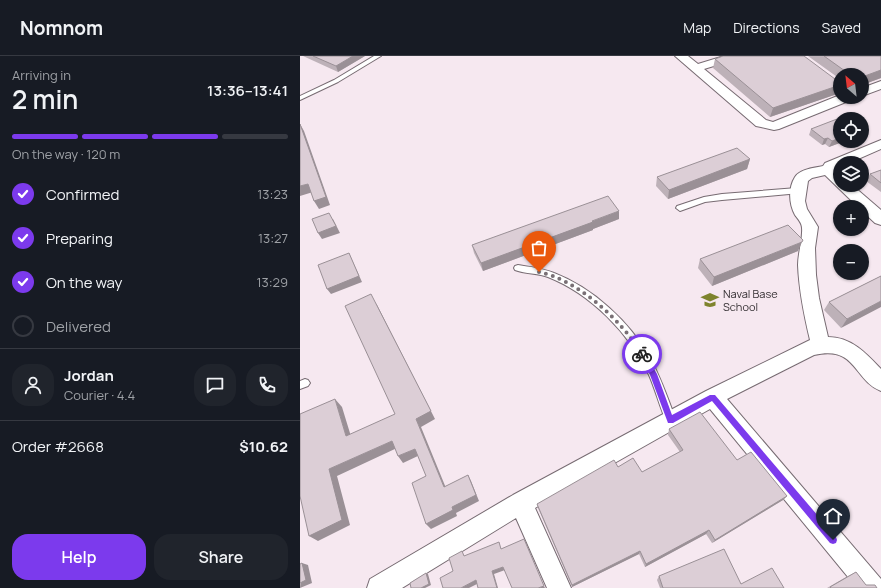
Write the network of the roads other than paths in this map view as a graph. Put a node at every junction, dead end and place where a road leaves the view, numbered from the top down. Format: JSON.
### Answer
{"nodes":[{"id":1,"x":378,"y":56,"type":"edge"},
{"id":2,"x":736,"y":56,"type":"edge"},
{"id":3,"x":683,"y":58,"type":"edge"},
{"id":4,"x":698,"y":62,"type":"edge"},
{"id":5,"x":881,"y":85,"type":"edge"},
{"id":6,"x":869,"y":89,"type":"edge"},
{"id":7,"x":300,"y":98,"type":"edge"},
{"id":8,"x":833,"y":103,"type":"edge"},
{"id":9,"x":881,"y":144,"type":"edge"},
{"id":10,"x":828,"y":170,"type":"junction"},
{"id":11,"x":833,"y":175,"type":"edge"},
{"id":12,"x":797,"y":191,"type":"junction"},
{"id":13,"x":851,"y":192,"type":"edge"},
{"id":14,"x":680,"y":208,"type":"dead end"},
{"id":15,"x":881,"y":219,"type":"edge"},
{"id":16,"x":518,"y":268,"type":"dead end"},
{"id":17,"x":820,"y":344,"type":"junction"},
{"id":18,"x":881,"y":382,"type":"edge"},
{"id":19,"x":713,"y":397,"type":"junction"},
{"id":20,"x":670,"y":420,"type":"junction"},
{"id":21,"x":521,"y":503,"type":"junction"},
{"id":22,"x":379,"y":588,"type":"edge"},
{"id":23,"x":559,"y":588,"type":"edge"},
{"id":24,"x":873,"y":588,"type":"edge"}],
"edges":[{"from":1,"to":7,"type":"lane"},
{"from":2,"to":4,"type":"street"},
{"from":3,"to":4,"type":"street"},
{"from":4,"to":8,"type":"street"},
{"from":5,"to":6,"type":"street"},
{"from":9,"to":10,"type":"street"},
{"from":10,"to":11,"type":"street"},
{"from":10,"to":12,"type":"street"},
{"from":12,"to":14,"type":"lane"},
{"from":12,"to":17,"type":"street"},
{"from":13,"to":15,"type":"street"},
{"from":16,"to":20,"type":"lane"},
{"from":17,"to":18,"type":"street"},
{"from":17,"to":19,"type":"street"},
{"from":19,"to":20,"type":"street"},
{"from":19,"to":24,"type":"street"},
{"from":20,"to":21,"type":"street"},
{"from":21,"to":22,"type":"street"},
{"from":21,"to":23,"type":"street"}]}
